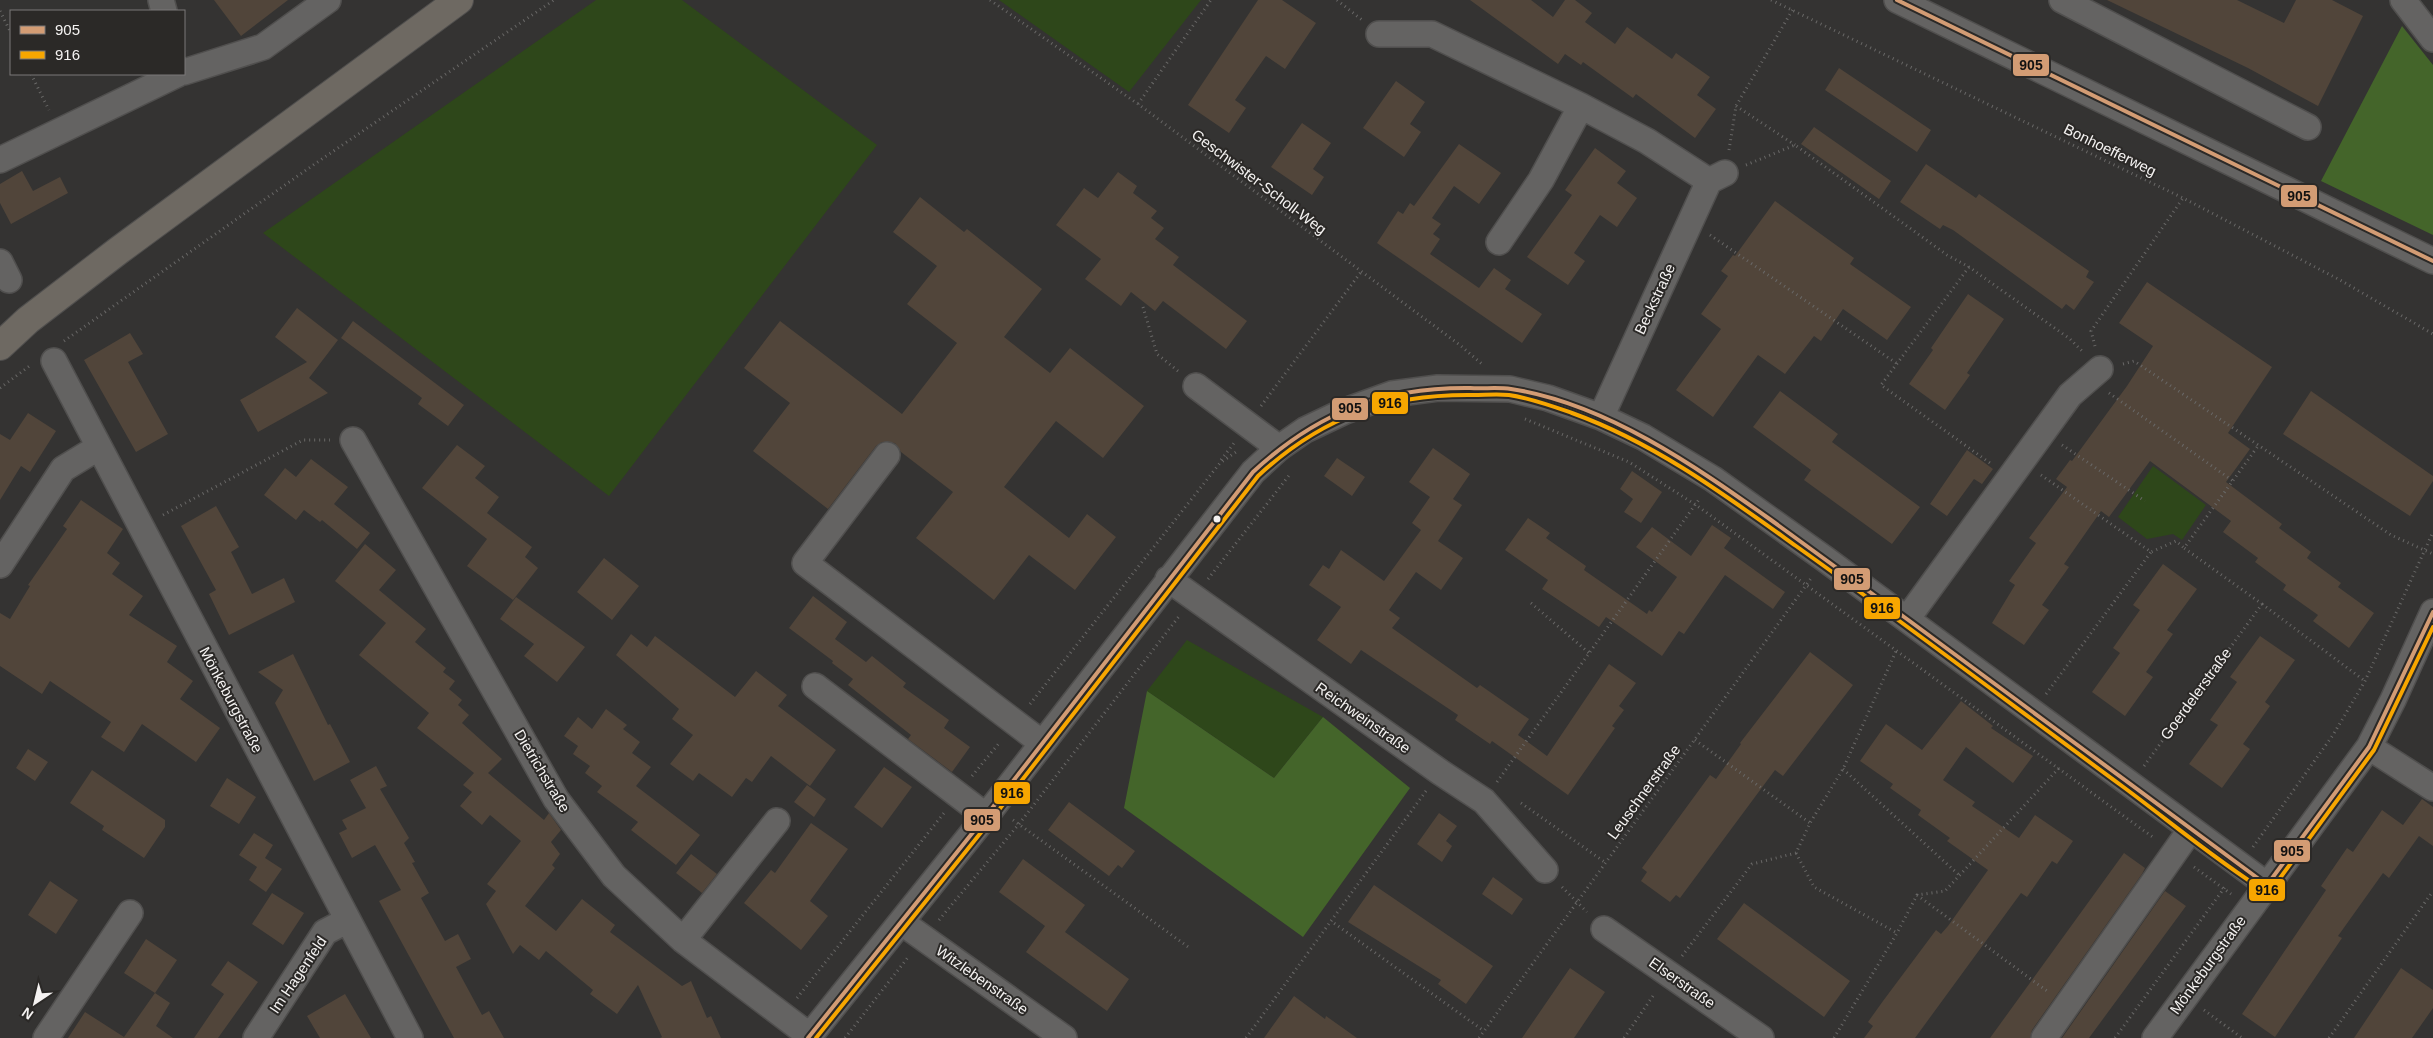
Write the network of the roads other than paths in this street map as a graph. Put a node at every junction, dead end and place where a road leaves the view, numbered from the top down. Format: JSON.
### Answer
{"nodes":[{"id":1,"x":328,"y":0,"type":"edge"},
{"id":2,"x":459,"y":0,"type":"edge"},
{"id":3,"x":1897,"y":0,"type":"edge"},
{"id":4,"x":2062,"y":0,"type":"edge"},
{"id":5,"x":2403,"y":0,"type":"edge"},
{"id":6,"x":1379,"y":34,"type":"road end"},
{"id":7,"x":2433,"y":39,"type":"edge"},
{"id":8,"x":185,"y":72,"type":"edge"},
{"id":9,"x":175,"y":75,"type":"edge"},
{"id":10,"x":1582,"y":106,"type":"junction"},
{"id":11,"x":2308,"y":127,"type":"dead end"},
{"id":12,"x":0,"y":160,"type":"edge"},
{"id":13,"x":1499,"y":242,"type":"dead end"},
{"id":14,"x":2433,"y":261,"type":"edge"},
{"id":15,"x":0,"y":346,"type":"edge"},
{"id":16,"x":49,"y":356,"type":"road end"},
{"id":17,"x":2095,"y":374,"type":"road end"},
{"id":18,"x":1196,"y":386,"type":"road end"},
{"id":19,"x":1601,"y":417,"type":"junction"},
{"id":20,"x":1262,"y":436,"type":"junction"},
{"id":21,"x":353,"y":440,"type":"road end"},
{"id":22,"x":100,"y":447,"type":"junction"},
{"id":23,"x":888,"y":455,"type":"dead end"},
{"id":24,"x":0,"y":565,"type":"edge"},
{"id":25,"x":1168,"y":579,"type":"junction"},
{"id":26,"x":2433,"y":612,"type":"edge"},
{"id":27,"x":1906,"y":619,"type":"junction"},
{"id":28,"x":815,"y":686,"type":"dead end"},
{"id":29,"x":1042,"y":743,"type":"junction"},
{"id":30,"x":2369,"y":747,"type":"junction"},
{"id":31,"x":2433,"y":788,"type":"edge"},
{"id":32,"x":989,"y":811,"type":"junction"},
{"id":33,"x":777,"y":822,"type":"dead end"},
{"id":34,"x":2191,"y":829,"type":"junction"},
{"id":35,"x":1545,"y":870,"type":"road end"},
{"id":36,"x":2267,"y":885,"type":"junction"},
{"id":37,"x":130,"y":913,"type":"dead end"},
{"id":38,"x":348,"y":920,"type":"junction"},
{"id":39,"x":901,"y":922,"type":"junction"},
{"id":40,"x":1604,"y":929,"type":"road end"},
{"id":41,"x":683,"y":940,"type":"junction"},
{"id":42,"x":809,"y":1037,"type":"edge"},
{"id":43,"x":46,"y":1038,"type":"edge"},
{"id":44,"x":256,"y":1038,"type":"edge"},
{"id":45,"x":410,"y":1038,"type":"edge"},
{"id":46,"x":1064,"y":1038,"type":"edge"},
{"id":47,"x":1761,"y":1038,"type":"edge"},
{"id":48,"x":2044,"y":1038,"type":"edge"},
{"id":49,"x":2155,"y":1038,"type":"edge"}],
"edges":[{"from":1,"to":8,"type":"street"},
{"from":2,"to":15,"type":"main road"},
{"from":3,"to":14,"type":"street"},
{"from":4,"to":11,"type":"street"},
{"from":5,"to":7,"type":"street"},
{"from":6,"to":10,"type":"street"},
{"from":9,"to":12,"type":"street"},
{"from":10,"to":13,"type":"street"},
{"from":10,"to":19,"type":"street","name":"Beckstraße"},
{"from":16,"to":22,"type":"street","name":"Mönkeburgstraße"},
{"from":17,"to":27,"type":"street"},
{"from":18,"to":20,"type":"street"},
{"from":19,"to":20,"type":"street"},
{"from":19,"to":27,"type":"street"},
{"from":20,"to":25,"type":"street"},
{"from":21,"to":41,"type":"street","name":"Dietrichstraße"},
{"from":22,"to":24,"type":"street"},
{"from":22,"to":38,"type":"street","name":"Mönkeburgstraße"},
{"from":23,"to":29,"type":"street"},
{"from":25,"to":29,"type":"street"},
{"from":25,"to":35,"type":"street","name":"Reichweinstraße"},
{"from":26,"to":30,"type":"street","name":"Mönkeburgstraße"},
{"from":27,"to":34,"type":"street"},
{"from":28,"to":32,"type":"street"},
{"from":29,"to":32,"type":"street"},
{"from":30,"to":31,"type":"street"},
{"from":30,"to":36,"type":"street","name":"Mönkeburgstraße"},
{"from":32,"to":39,"type":"street"},
{"from":33,"to":41,"type":"street"},
{"from":34,"to":36,"type":"street"},
{"from":34,"to":48,"type":"street"},
{"from":36,"to":49,"type":"street","name":"Mönkeburgstraße"},
{"from":37,"to":43,"type":"street"},
{"from":38,"to":44,"type":"street","name":"Im Hagenfeld"},
{"from":38,"to":45,"type":"street","name":"Mönkeburgstraße"},
{"from":39,"to":42,"type":"street"},
{"from":39,"to":46,"type":"street","name":"Witzlebenstraße"},
{"from":40,"to":47,"type":"street","name":"Elserstraße"},
{"from":41,"to":42,"type":"street","name":"Dietrichstraße"}]}
